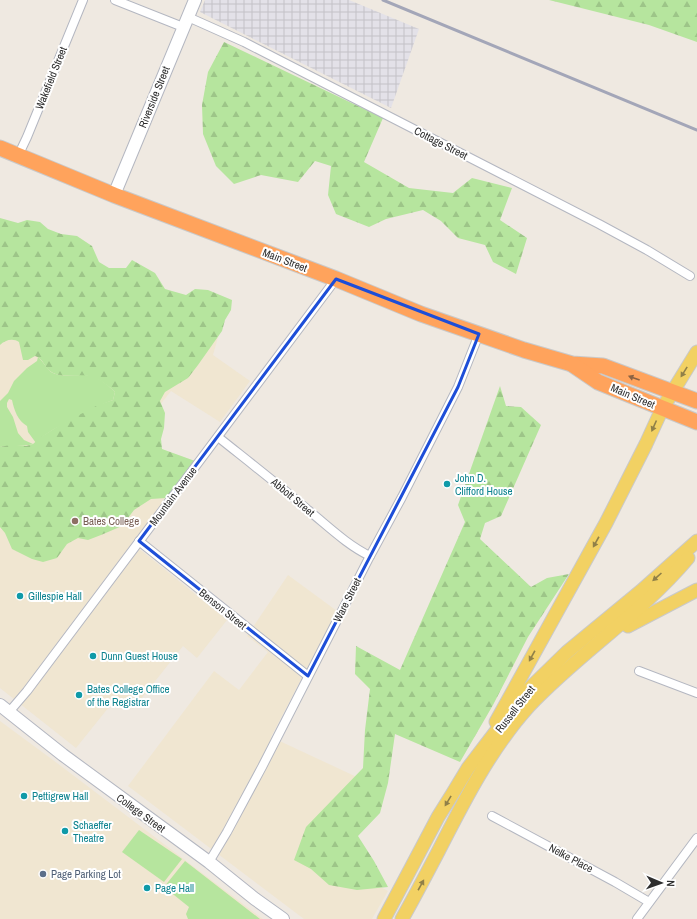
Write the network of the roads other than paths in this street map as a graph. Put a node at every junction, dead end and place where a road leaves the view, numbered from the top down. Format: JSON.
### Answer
{"nodes":[{"id":1,"x":83,"y":0,"type":"edge"},
{"id":2,"x":115,"y":0,"type":"edge"},
{"id":3,"x":195,"y":0,"type":"edge"},
{"id":4,"x":186,"y":22,"type":"junction"},
{"id":5,"x":0,"y":148,"type":"edge"},
{"id":6,"x":18,"y":156,"type":"junction"},
{"id":7,"x":114,"y":195,"type":"junction"},
{"id":8,"x":690,"y":276,"type":"dead end"},
{"id":9,"x":336,"y":279,"type":"junction"},
{"id":10,"x":479,"y":334,"type":"junction"},
{"id":11,"x":697,"y":352,"type":"edge"},
{"id":12,"x":572,"y":364,"type":"junction"},
{"id":13,"x":672,"y":392,"type":"junction"},
{"id":14,"x":697,"y":401,"type":"edge"},
{"id":15,"x":662,"y":409,"type":"junction"},
{"id":16,"x":697,"y":422,"type":"edge"},
{"id":17,"x":218,"y":437,"type":"junction"},
{"id":18,"x":139,"y":542,"type":"junction"},
{"id":19,"x":697,"y":542,"type":"edge"},
{"id":20,"x":697,"y":547,"type":"edge"},
{"id":21,"x":370,"y":556,"type":"junction"},
{"id":22,"x":697,"y":590,"type":"edge"},
{"id":23,"x":586,"y":654,"type":"junction"},
{"id":24,"x":639,"y":671,"type":"dead end"},
{"id":25,"x":308,"y":676,"type":"junction"},
{"id":26,"x":697,"y":693,"type":"edge"},
{"id":27,"x":5,"y":709,"type":"edge"},
{"id":28,"x":468,"y":768,"type":"junction"},
{"id":29,"x":492,"y":816,"type":"dead end"},
{"id":30,"x":697,"y":838,"type":"edge"},
{"id":31,"x":209,"y":862,"type":"junction"},
{"id":32,"x":649,"y":902,"type":"junction"},
{"id":33,"x":283,"y":919,"type":"edge"},
{"id":34,"x":384,"y":919,"type":"edge"},
{"id":35,"x":402,"y":919,"type":"edge"},
{"id":36,"x":637,"y":919,"type":"edge"}],
"edges":[{"from":1,"to":6,"type":"street","name":"Wakefield Street"},
{"from":2,"to":4,"type":"street","name":"Cottage Street"},
{"from":3,"to":4,"type":"main road","name":"Riverside Street"},
{"from":4,"to":7,"type":"main road","name":"Riverside Street"},
{"from":4,"to":8,"type":"street","name":"Cottage Street"},
{"from":5,"to":6,"type":"highway","name":"Main Street"},
{"from":6,"to":7,"type":"highway","name":"Main Street"},
{"from":7,"to":9,"type":"highway","name":"Main Street"},
{"from":9,"to":10,"type":"highway","name":"Main Street"},
{"from":9,"to":17,"type":"street","name":"Mountain Avenue"},
{"from":10,"to":12,"type":"highway","name":"Main Street"},
{"from":10,"to":21,"type":"street","name":"Ware Street"},
{"from":11,"to":13,"type":"main road","one_way":true},
{"from":13,"to":12,"type":"highway","name":"Main Street","one_way":true},
{"from":12,"to":15,"type":"highway","name":"Main Street"},
{"from":13,"to":14,"type":"highway","name":"Main Street"},
{"from":13,"to":15,"type":"main road"},
{"from":15,"to":16,"type":"highway","name":"Main Street"},
{"from":15,"to":28,"type":"main road","one_way":true},
{"from":17,"to":18,"type":"street","name":"Mountain Avenue"},
{"from":17,"to":21,"type":"street","name":"Abbott Street"},
{"from":18,"to":25,"type":"street","name":"Benson Street"},
{"from":18,"to":27,"type":"street","name":"Mountain Avenue"},
{"from":19,"to":28,"type":"main road","name":"Russell Street","one_way":true},
{"from":20,"to":23,"type":"main road","name":"Russell Street"},
{"from":21,"to":25,"type":"street","name":"Ware Street"},
{"from":22,"to":23,"type":"main road"},
{"from":35,"to":23,"type":"main road","name":"Russell Street","one_way":true},
{"from":24,"to":26,"type":"street"},
{"from":25,"to":31,"type":"street","name":"Ware Street"},
{"from":27,"to":31,"type":"main road","name":"College Street"},
{"from":28,"to":34,"type":"main road","name":"Russell Street","one_way":true},
{"from":29,"to":32,"type":"street","name":"Nelke Place"},
{"from":30,"to":32,"type":"street"},
{"from":31,"to":33,"type":"main road","name":"College Street"},
{"from":32,"to":36,"type":"street"}]}
